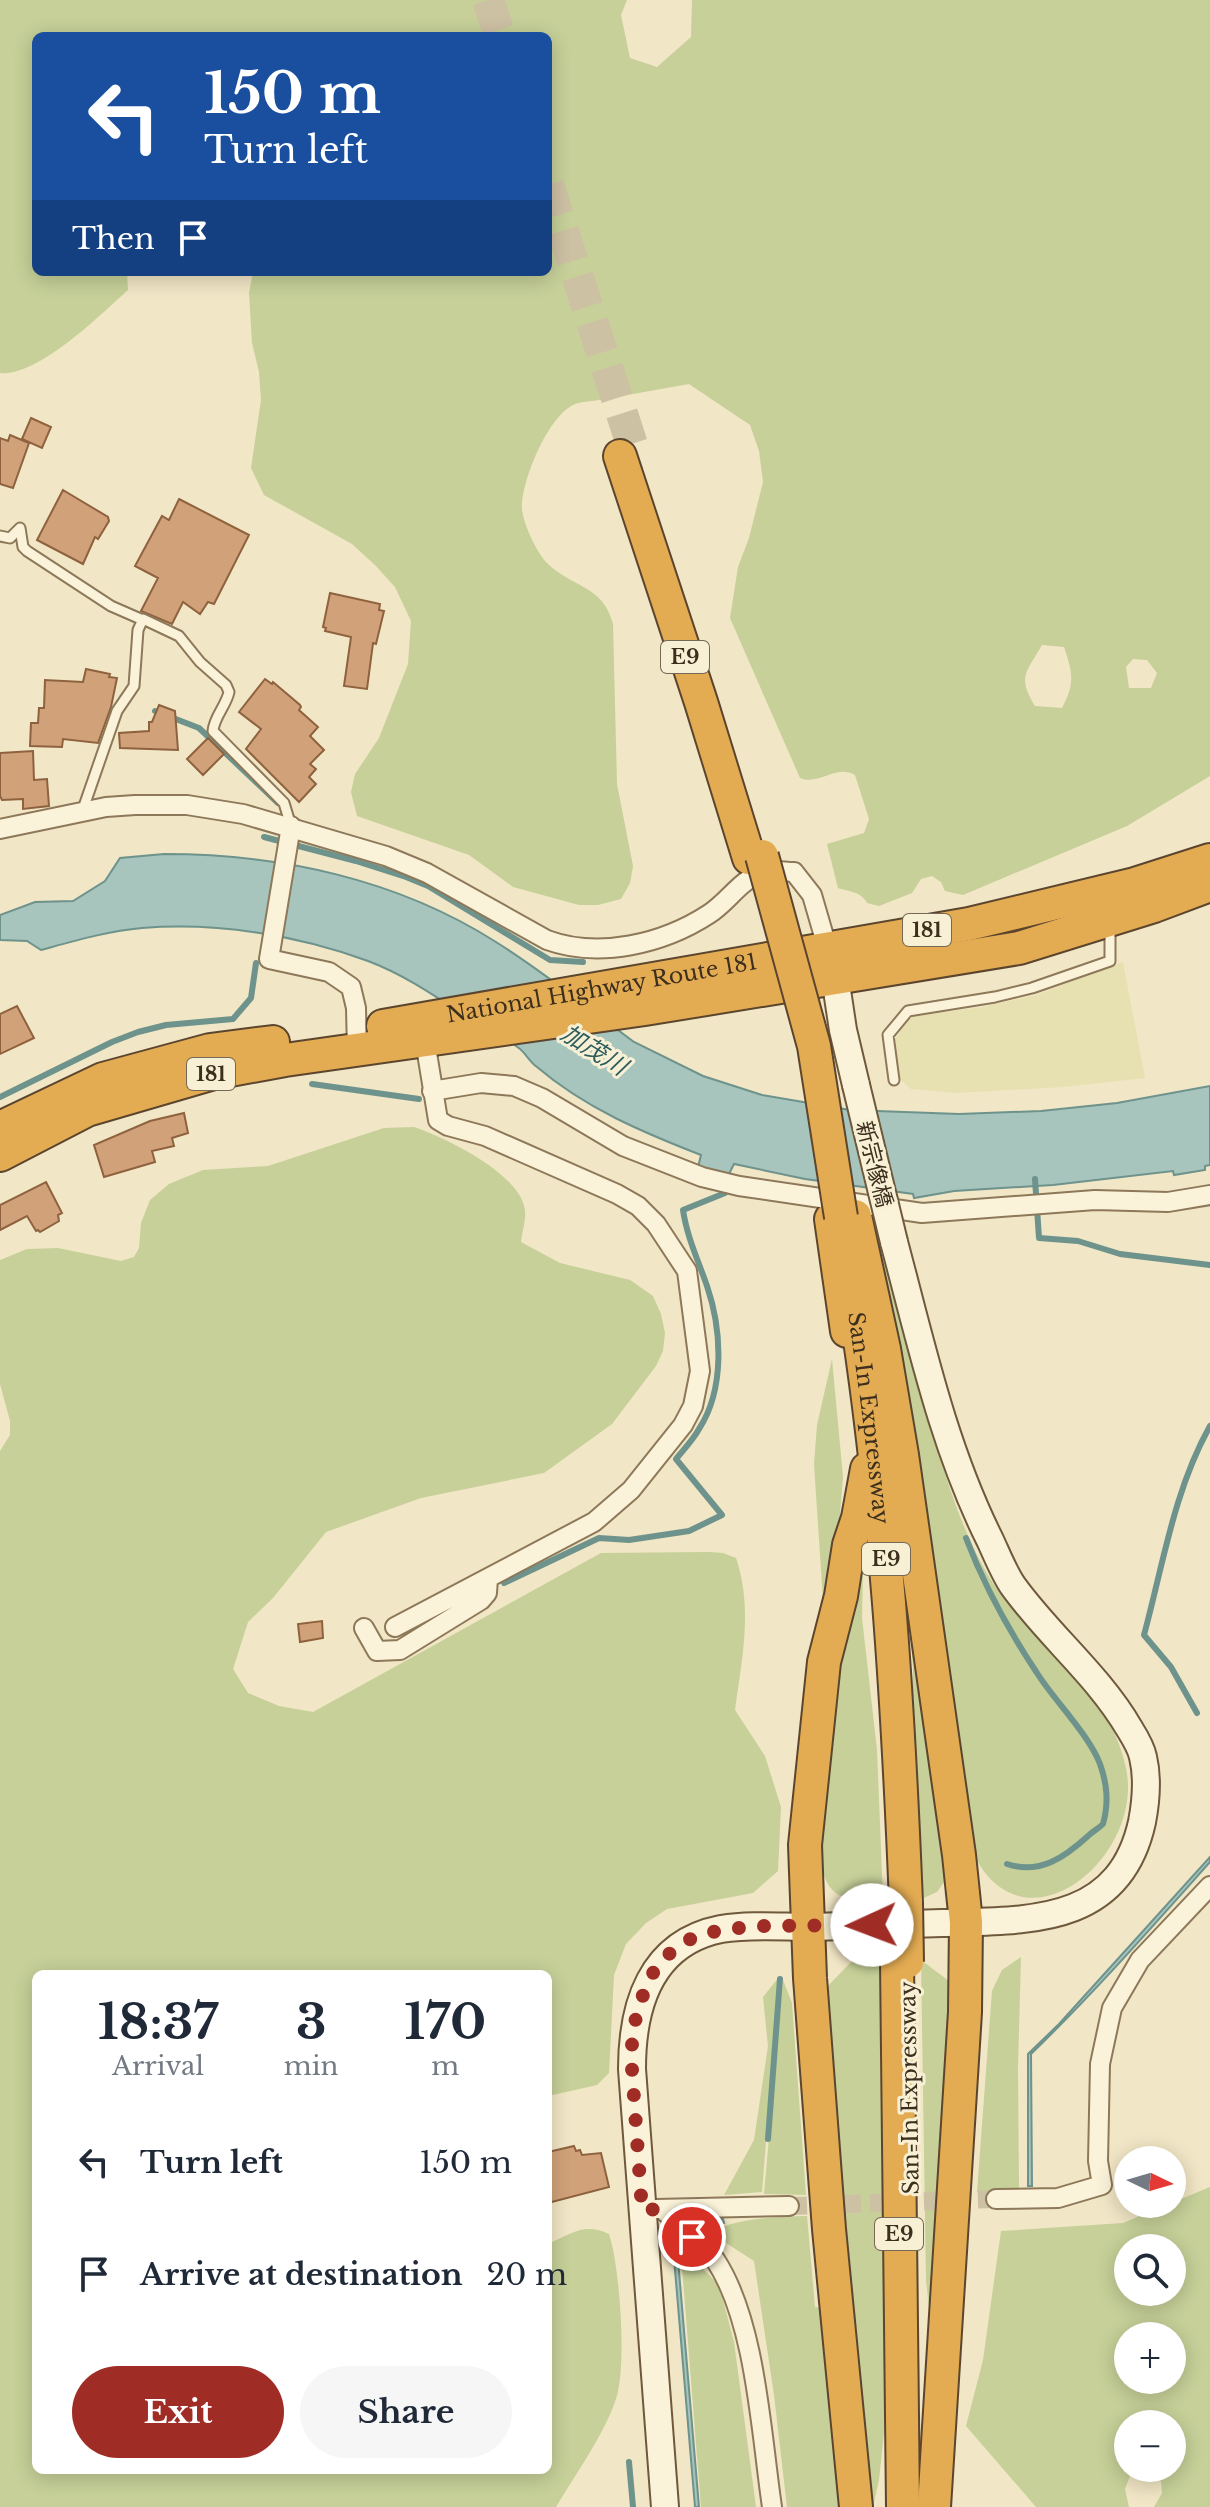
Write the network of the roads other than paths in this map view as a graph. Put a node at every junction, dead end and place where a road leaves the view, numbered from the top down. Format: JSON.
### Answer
{"nodes":[{"id":1,"x":627,"y":455,"type":"tunnel mouth"},
{"id":2,"x":0,"y":536,"type":"edge"},
{"id":3,"x":143,"y":620,"type":"junction"},
{"id":4,"x":82,"y":812,"type":"junction"},
{"id":5,"x":0,"y":829,"type":"edge"},
{"id":6,"x":290,"y":833,"type":"junction"},
{"id":7,"x":756,"y":857,"type":"junction"},
{"id":8,"x":1210,"y":860,"type":"edge"},
{"id":9,"x":1210,"y":885,"type":"edge"},
{"id":10,"x":1110,"y":920,"type":"junction"},
{"id":11,"x":831,"y":962,"type":"junction"},
{"id":12,"x":429,"y":1033,"type":"junction"},
{"id":13,"x":356,"y":1040,"type":"junction"},
{"id":14,"x":894,"y":1080,"type":"dead end"},
{"id":15,"x":432,"y":1091,"type":"junction"},
{"id":16,"x":0,"y":1128,"type":"edge"},
{"id":17,"x":0,"y":1155,"type":"edge"},
{"id":18,"x":1210,"y":1195,"type":"edge"},
{"id":19,"x":842,"y":1217,"type":"junction"},
{"id":20,"x":867,"y":1469,"type":"junction"},
{"id":21,"x":488,"y":1578,"type":"junction"},
{"id":22,"x":395,"y":1627,"type":"dead end"},
{"id":23,"x":364,"y":1628,"type":"dead end"},
{"id":24,"x":1210,"y":1886,"type":"edge"},
{"id":25,"x":902,"y":1904,"type":"junction"},
{"id":26,"x":966,"y":1922,"type":"junction"},
{"id":27,"x":809,"y":1927,"type":"junction"},
{"id":28,"x":902,"y":1961,"type":"junction"},
{"id":29,"x":996,"y":2199,"type":"tunnel mouth"},
{"id":30,"x":789,"y":2206,"type":"tunnel mouth"},
{"id":31,"x":652,"y":2210,"type":"junction"},
{"id":32,"x":665,"y":2507,"type":"edge"},
{"id":33,"x":772,"y":2507,"type":"edge"},
{"id":34,"x":856,"y":2507,"type":"edge"},
{"id":35,"x":903,"y":2507,"type":"edge"},
{"id":36,"x":915,"y":2507,"type":"edge"},
{"id":37,"x":934,"y":2507,"type":"edge"}],
"edges":[{"from":1,"to":7,"type":"highway","name":"San-In Expressway","number":"E9"},
{"from":2,"to":3,"type":"lane"},
{"from":3,"to":4,"type":"lane"},
{"from":3,"to":6,"type":"lane"},
{"from":4,"to":5,"type":"street"},
{"from":4,"to":6,"type":"street"},
{"from":6,"to":11,"type":"street"},
{"from":6,"to":13,"type":"street"},
{"from":7,"to":19,"type":"highway","name":"San-In Expressway","number":"E9"},
{"from":7,"to":19,"type":"highway","name":"San-In Expressway","number":"E9","bridge":true},
{"from":8,"to":11,"type":"highway","name":"National Highway Route 181","number":"181"},
{"from":9,"to":10,"type":"highway","name":"National Highway Route 181","number":"181"},
{"from":10,"to":11,"type":"highway","name":"National Highway Route 181","number":"181"},
{"from":10,"to":14,"type":"lane"},
{"from":11,"to":12,"type":"highway","name":"National Highway Route 181","number":"181"},
{"from":11,"to":26,"type":"street","name":"新宗像橋","bridge":true},
{"from":12,"to":13,"type":"highway","name":"National Highway Route 181","number":"181"},
{"from":12,"to":15,"type":"street"},
{"from":13,"to":16,"type":"highway","name":"National Highway Route 181","number":"181"},
{"from":13,"to":17,"type":"highway","name":"National Highway Route 181","number":"181"},
{"from":15,"to":18,"type":"street"},
{"from":15,"to":21,"type":"street"},
{"from":19,"to":20,"type":"highway","name":"San-In Expressway","number":"E9"},
{"from":19,"to":25,"type":"highway","name":"San-In Expressway","number":"E9"},
{"from":19,"to":26,"type":"highway"},
{"from":20,"to":25,"type":"highway","name":"San-In Expressway","number":"E9"},
{"from":20,"to":27,"type":"highway"},
{"from":21,"to":22,"type":"street"},
{"from":21,"to":23,"type":"street"},
{"from":24,"to":29,"type":"street"},
{"from":25,"to":28,"type":"highway","name":"San-In Expressway","number":"E9","bridge":true},
{"from":26,"to":27,"type":"street","name":"新宗像橋"},
{"from":26,"to":37,"type":"highway"},
{"from":27,"to":31,"type":"street","name":"新宗像橋"},
{"from":27,"to":34,"type":"highway"},
{"from":28,"to":35,"type":"highway","name":"San-In Expressway","number":"E9"},
{"from":28,"to":36,"type":"highway","name":"San-In Expressway","number":"E9"},
{"from":30,"to":31,"type":"street"},
{"from":31,"to":32,"type":"street","name":"新宗像橋"},
{"from":31,"to":33,"type":"street"}]}
